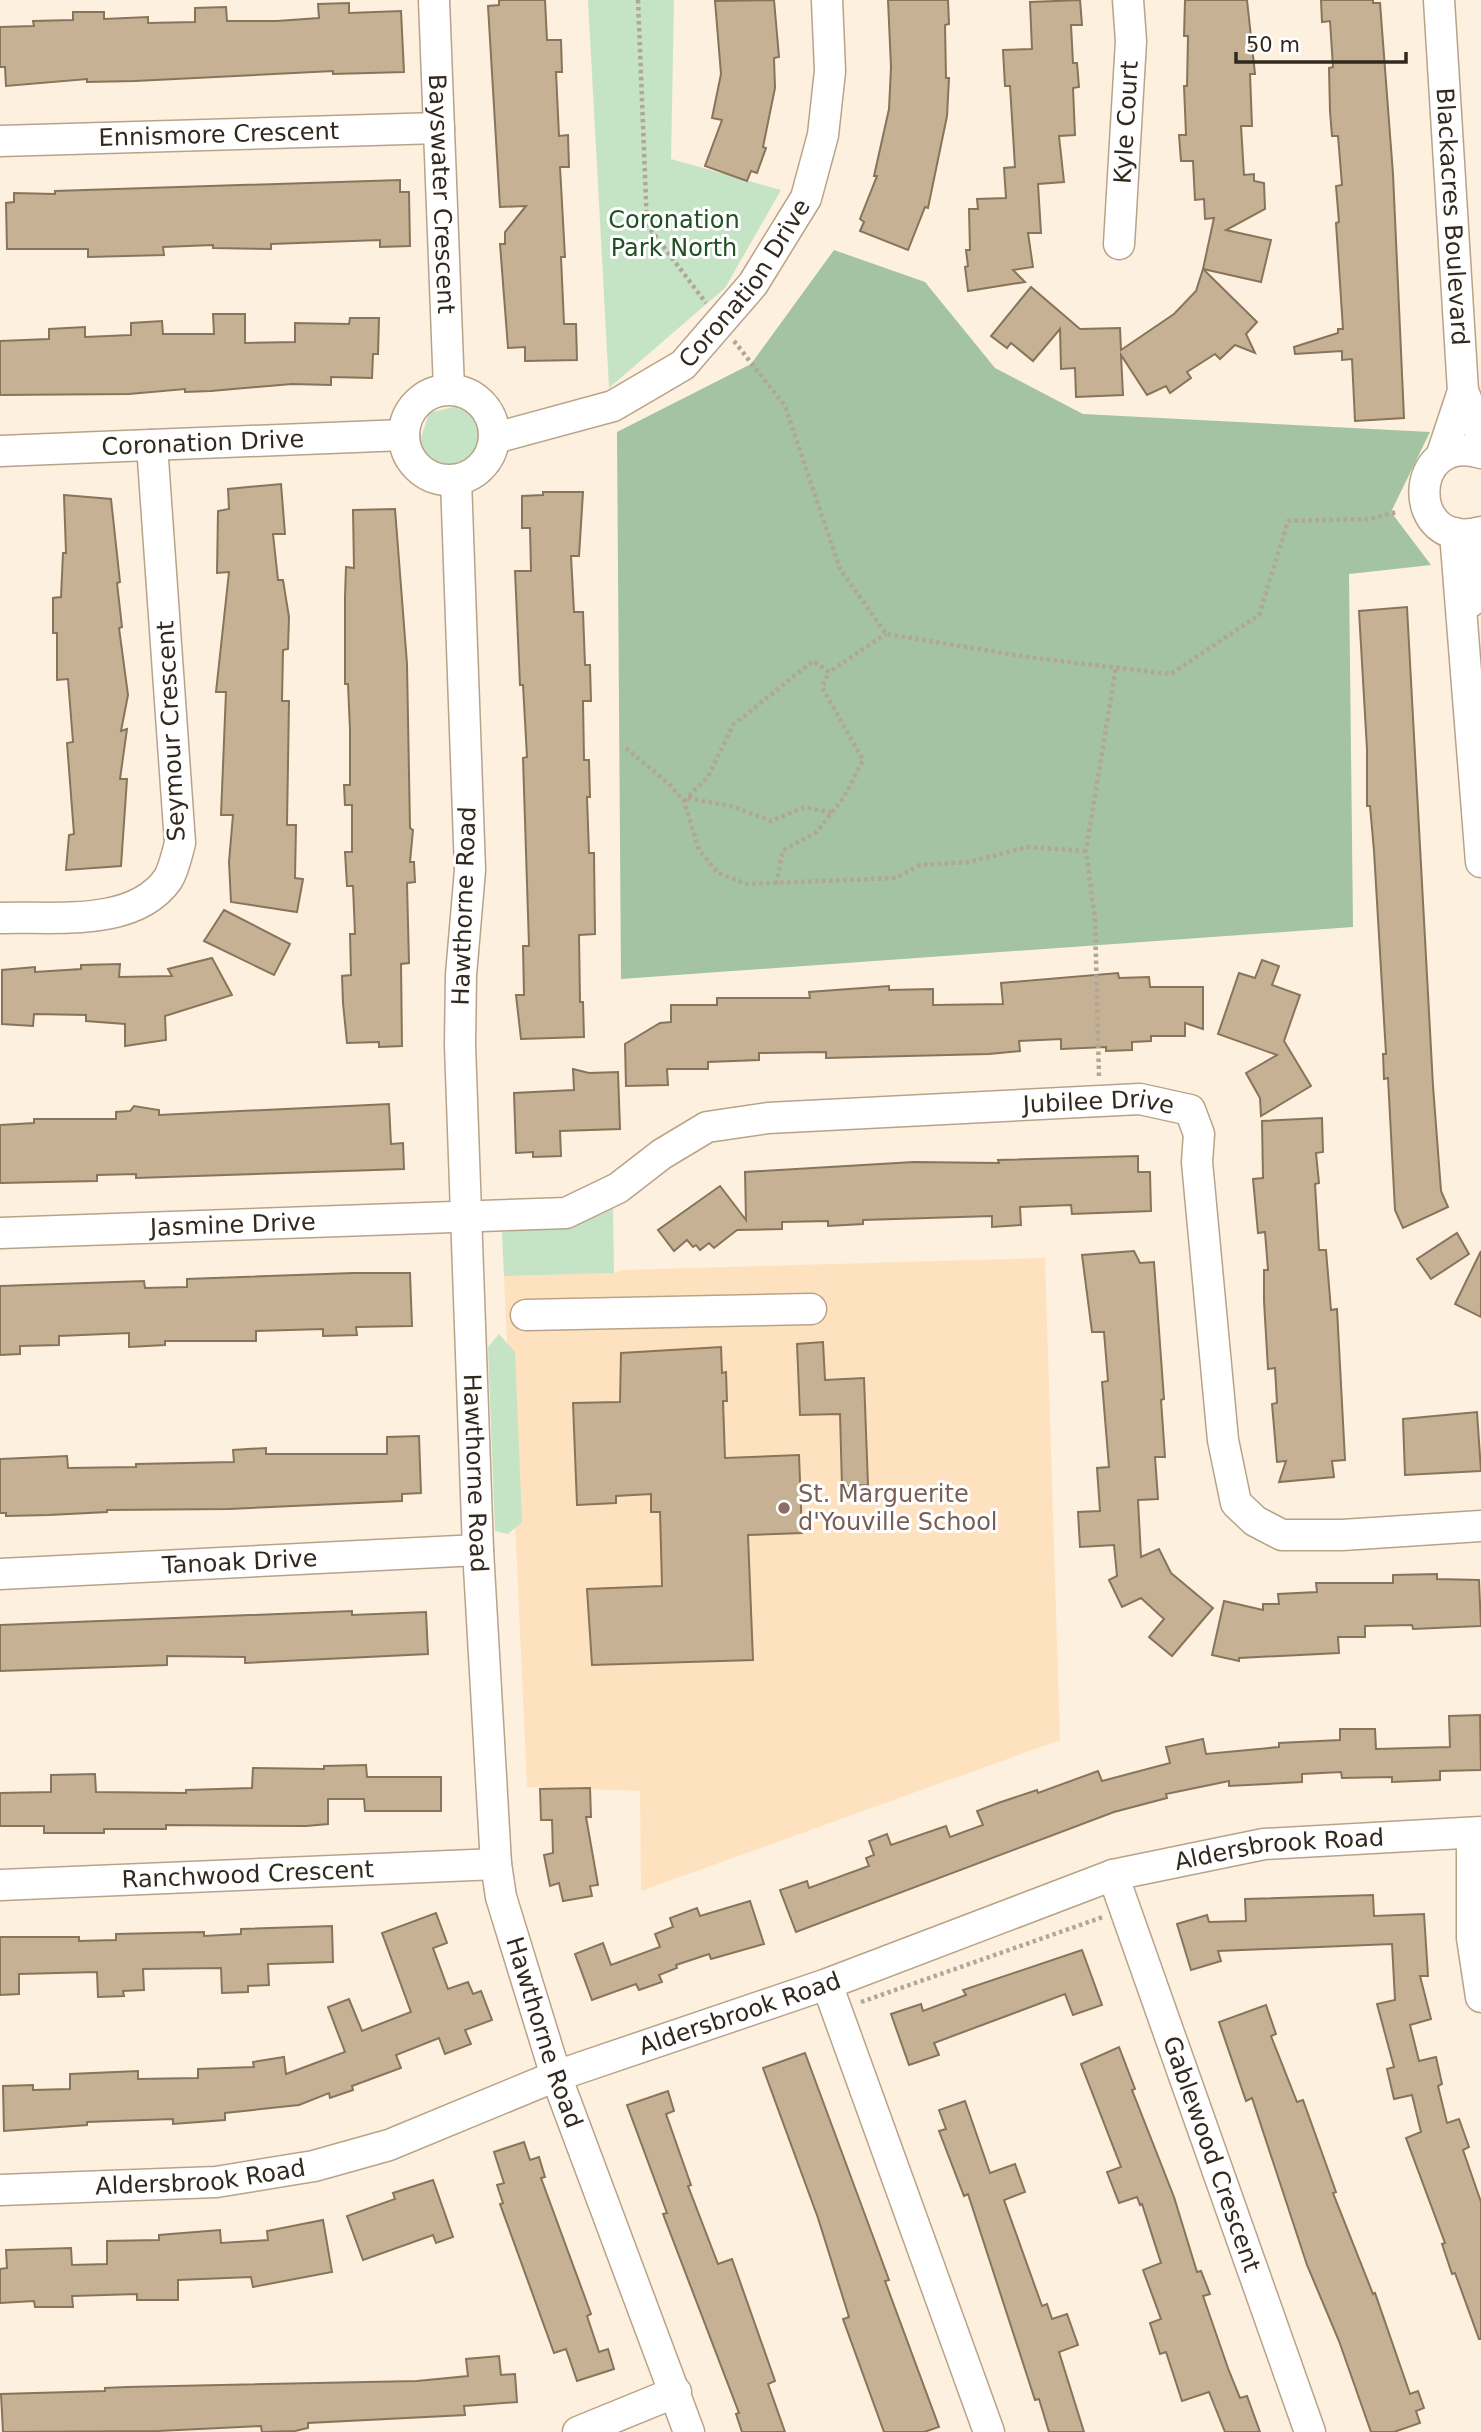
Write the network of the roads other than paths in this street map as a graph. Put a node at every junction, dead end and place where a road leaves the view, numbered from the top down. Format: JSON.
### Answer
{"nodes":[{"id":1,"x":434,"y":0,"type":"edge"},
{"id":2,"x":827,"y":0,"type":"edge"},
{"id":3,"x":1128,"y":0,"type":"edge"},
{"id":4,"x":1439,"y":0,"type":"edge"},
{"id":5,"x":439,"y":128,"type":"junction"},
{"id":6,"x":0,"y":141,"type":"edge"},
{"id":7,"x":1119,"y":244,"type":"dead end"},
{"id":8,"x":449,"y":390,"type":"junction"},
{"id":9,"x":1463,"y":391,"type":"junction"},
{"id":10,"x":404,"y":435,"type":"junction"},
{"id":11,"x":1481,"y":435,"type":"edge"},
{"id":12,"x":495,"y":438,"type":"junction"},
{"id":13,"x":152,"y":445,"type":"junction"},
{"id":14,"x":0,"y":451,"type":"edge"},
{"id":15,"x":1481,"y":453,"type":"edge"},
{"id":16,"x":1441,"y":457,"type":"junction"},
{"id":17,"x":456,"y":480,"type":"junction"},
{"id":18,"x":1468,"y":533,"type":"edge"},
{"id":19,"x":1481,"y":555,"type":"edge"},
{"id":20,"x":1464,"y":626,"type":"junction"},
{"id":21,"x":1479,"y":772,"type":"edge"},
{"id":22,"x":1481,"y":862,"type":"edge"},
{"id":23,"x":0,"y":918,"type":"edge"},
{"id":24,"x":466,"y":1218,"type":"junction"},
{"id":25,"x":0,"y":1233,"type":"edge"},
{"id":26,"x":811,"y":1309,"type":"dead end"},
{"id":27,"x":526,"y":1315,"type":"dead end"},
{"id":28,"x":1481,"y":1526,"type":"edge"},
{"id":29,"x":478,"y":1550,"type":"junction"},
{"id":30,"x":0,"y":1574,"type":"edge"},
{"id":31,"x":1476,"y":1833,"type":"edge"},
{"id":32,"x":496,"y":1864,"type":"junction"},
{"id":33,"x":1113,"y":1875,"type":"junction"},
{"id":34,"x":0,"y":1885,"type":"edge"},
{"id":35,"x":827,"y":1984,"type":"junction"},
{"id":36,"x":1481,"y":1997,"type":"edge"},
{"id":37,"x":556,"y":2076,"type":"junction"},
{"id":38,"x":0,"y":2190,"type":"edge"},
{"id":39,"x":676,"y":2392,"type":"junction"},
{"id":40,"x":578,"y":2432,"type":"edge"},
{"id":41,"x":689,"y":2432,"type":"edge"},
{"id":42,"x":989,"y":2432,"type":"edge"},
{"id":43,"x":1310,"y":2432,"type":"edge"}],
"edges":[{"from":1,"to":5,"type":"street","name":"Bayswater Crescent"},
{"from":2,"to":12,"type":"street","name":"Coronation Drive"},
{"from":3,"to":7,"type":"street","name":"Kyle Court"},
{"from":4,"to":9,"type":"street","name":"Blackacres Boulevard"},
{"from":5,"to":6,"type":"street","name":"Ennismore Crescent"},
{"from":5,"to":8,"type":"street","name":"Bayswater Crescent"},
{"from":8,"to":10,"type":"street"},
{"from":8,"to":12,"type":"street"},
{"from":9,"to":11,"type":"street","name":"Blackacres Boulevard"},
{"from":9,"to":16,"type":"street","name":"Blackacres Boulevard"},
{"from":10,"to":13,"type":"street","name":"Coronation Drive"},
{"from":10,"to":17,"type":"street"},
{"from":12,"to":17,"type":"street"},
{"from":13,"to":14,"type":"street","name":"Coronation Drive"},
{"from":13,"to":23,"type":"street","name":"Seymour Crescent"},
{"from":15,"to":16,"type":"street"},
{"from":16,"to":18,"type":"street","name":"Blackacres Boulevard"},
{"from":17,"to":24,"type":"street","name":"Hawthorne Road"},
{"from":18,"to":20,"type":"street"},
{"from":19,"to":20,"type":"street"},
{"from":20,"to":21,"type":"street"},
{"from":21,"to":22,"type":"street"},
{"from":24,"to":25,"type":"street","name":"Jasmine Drive"},
{"from":24,"to":28,"type":"street","name":"Jubilee Drive"},
{"from":24,"to":29,"type":"street","name":"Hawthorne Road"},
{"from":26,"to":27,"type":"street"},
{"from":29,"to":30,"type":"street","name":"Tanoak Drive"},
{"from":29,"to":32,"type":"street","name":"Hawthorne Road"},
{"from":31,"to":33,"type":"street","name":"Aldersbrook Road"},
{"from":31,"to":36,"type":"street"},
{"from":32,"to":34,"type":"street","name":"Ranchwood Crescent"},
{"from":32,"to":37,"type":"street","name":"Hawthorne Road"},
{"from":33,"to":35,"type":"street","name":"Aldersbrook Road"},
{"from":33,"to":43,"type":"street","name":"Gablewood Crescent"},
{"from":35,"to":37,"type":"street","name":"Aldersbrook Road"},
{"from":35,"to":42,"type":"street"},
{"from":37,"to":38,"type":"street","name":"Aldersbrook Road"},
{"from":37,"to":39,"type":"street","name":"Hawthorne Road"},
{"from":39,"to":40,"type":"street"},
{"from":39,"to":41,"type":"street","name":"Hawthorne Road"}]}
